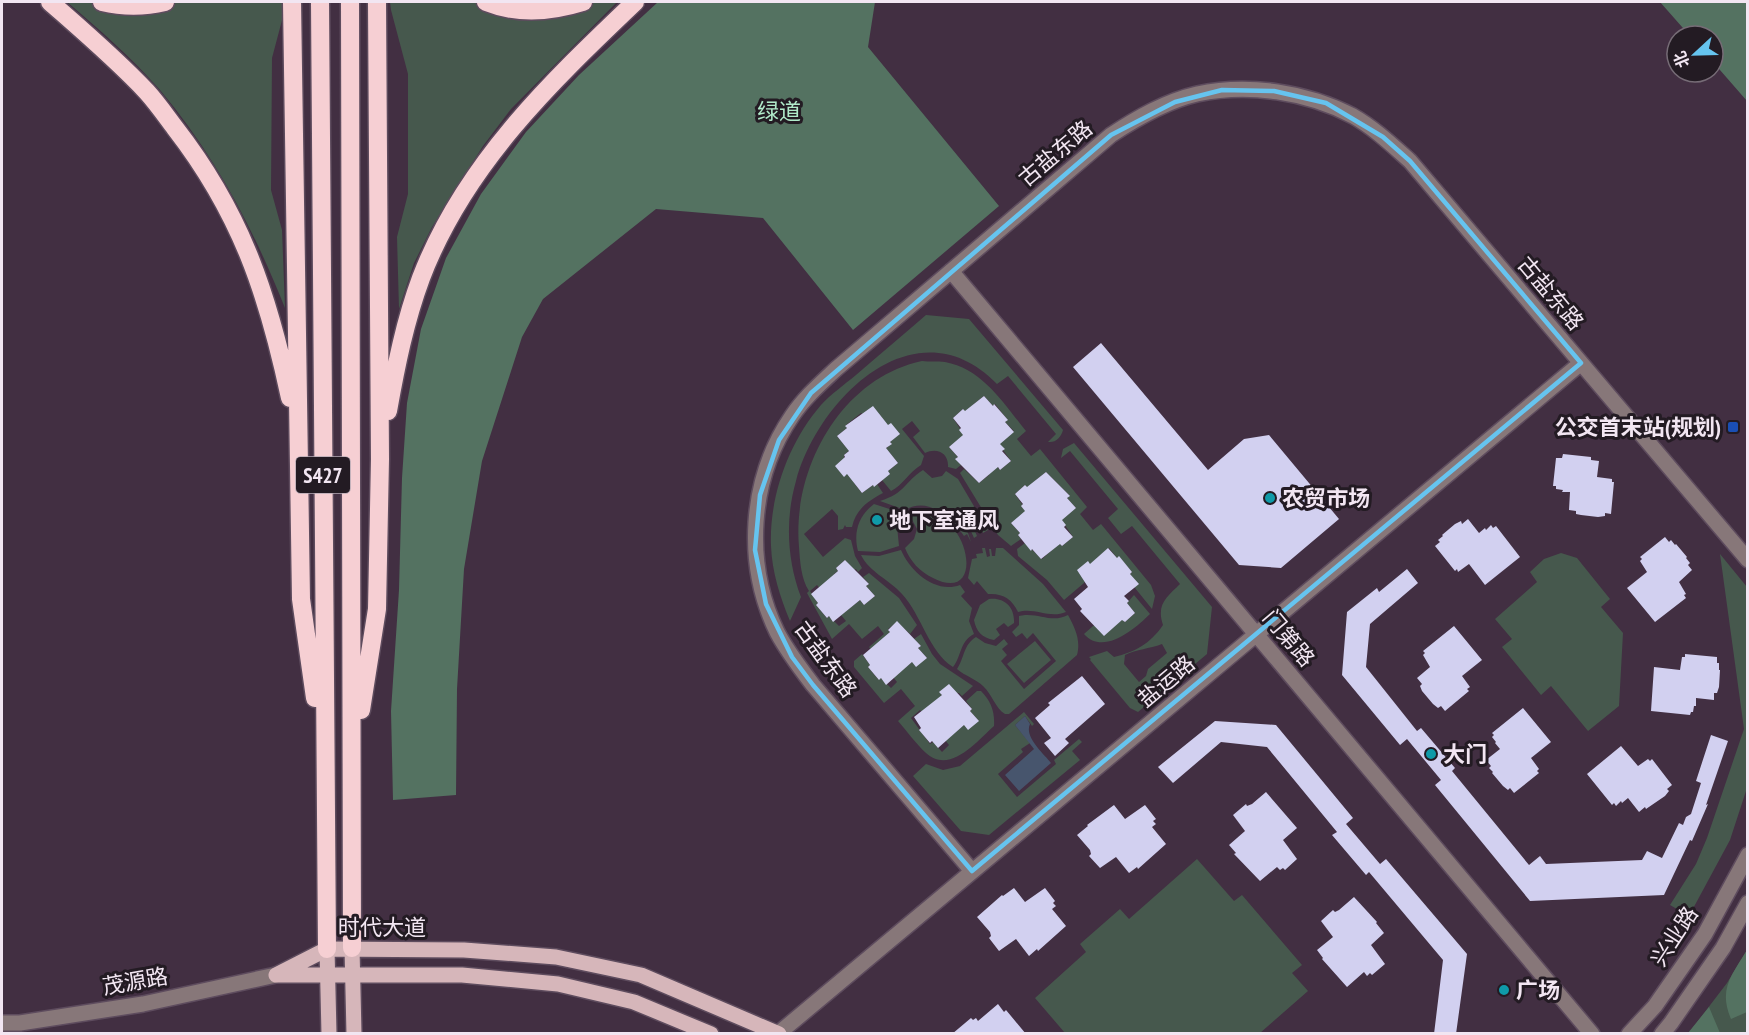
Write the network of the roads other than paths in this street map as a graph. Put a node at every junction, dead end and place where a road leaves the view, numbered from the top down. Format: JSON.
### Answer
{"nodes":[{"id":1,"x":50,"y":2,"type":"edge"},
{"id":2,"x":102,"y":2,"type":"edge"},
{"id":3,"x":165,"y":2,"type":"edge"},
{"id":4,"x":292,"y":2,"type":"edge"},
{"id":5,"x":320,"y":2,"type":"edge"},
{"id":6,"x":350,"y":2,"type":"edge"},
{"id":7,"x":377,"y":2,"type":"edge"},
{"id":8,"x":486,"y":2,"type":"edge"},
{"id":9,"x":584,"y":2,"type":"edge"},
{"id":10,"x":635,"y":2,"type":"edge"},
{"id":11,"x":951,"y":271,"type":"junction"},
{"id":12,"x":1581,"y":363,"type":"junction"},
{"id":13,"x":299,"y":441,"type":"junction"},
{"id":14,"x":380,"y":459,"type":"junction"},
{"id":15,"x":1748,"y":560,"type":"edge"},
{"id":16,"x":1256,"y":634,"type":"junction"},
{"id":17,"x":324,"y":765,"type":"junction"},
{"id":18,"x":352,"y":765,"type":"junction"},
{"id":19,"x":1748,"y":855,"type":"edge"},
{"id":20,"x":972,"y":871,"type":"junction"},
{"id":21,"x":1748,"y":903,"type":"edge"},
{"id":22,"x":352,"y":948,"type":"junction"},
{"id":23,"x":327,"y":949,"type":"junction"},
{"id":24,"x":353,"y":974,"type":"junction"},
{"id":25,"x":276,"y":975,"type":"junction"},
{"id":26,"x":328,"y":975,"type":"junction"},
{"id":27,"x":2,"y":1023,"type":"edge"},
{"id":28,"x":20,"y":1028,"type":"edge"},
{"id":29,"x":779,"y":1033,"type":"edge"},
{"id":30,"x":329,"y":1034,"type":"edge"},
{"id":31,"x":354,"y":1034,"type":"edge"},
{"id":32,"x":711,"y":1034,"type":"edge"},
{"id":33,"x":1592,"y":1034,"type":"edge"},
{"id":34,"x":1629,"y":1034,"type":"edge"},
{"id":35,"x":1662,"y":1034,"type":"edge"}],
"edges":[{"from":1,"to":13,"type":"highway"},
{"from":2,"to":3,"type":"highway"},
{"from":4,"to":13,"type":"highway"},
{"from":5,"to":17,"type":"highway","number":"S427"},
{"from":6,"to":18,"type":"highway","number":"S427"},
{"from":7,"to":14,"type":"highway"},
{"from":8,"to":9,"type":"highway"},
{"from":10,"to":14,"type":"highway"},
{"from":11,"to":12,"type":"street","name":"古盐东路"},
{"from":11,"to":16,"type":"street","name":"门第路"},
{"from":11,"to":20,"type":"street","name":"古盐东路"},
{"from":12,"to":15,"type":"street","name":"古盐东路"},
{"from":12,"to":16,"type":"street","name":"盐运路"},
{"from":13,"to":17,"type":"highway"},
{"from":14,"to":18,"type":"highway"},
{"from":16,"to":20,"type":"street","name":"盐运路"},
{"from":16,"to":33,"type":"street","name":"门第路"},
{"from":17,"to":23,"type":"highway","number":"S427"},
{"from":18,"to":22,"type":"highway","number":"S427"},
{"from":19,"to":34,"type":"street","name":"兴业路"},
{"from":20,"to":29,"type":"street","name":"盐运路"},
{"from":21,"to":35,"type":"street","name":"兴业路"},
{"from":22,"to":23,"type":"main road","name":"时代大道"},
{"from":22,"to":24,"type":"main road","number":"S427"},
{"from":22,"to":29,"type":"main road","name":"时代大道"},
{"from":23,"to":25,"type":"main road","name":"时代大道"},
{"from":23,"to":26,"type":"main road","number":"S427"},
{"from":24,"to":26,"type":"main road"},
{"from":24,"to":31,"type":"main road","number":"S427"},
{"from":24,"to":32,"type":"main road"},
{"from":25,"to":26,"type":"main road"},
{"from":25,"to":28,"type":"street","name":"茂源路"},
{"from":26,"to":30,"type":"main road","number":"S427"},
{"from":27,"to":28,"type":"street","name":"茂源路"}]}
